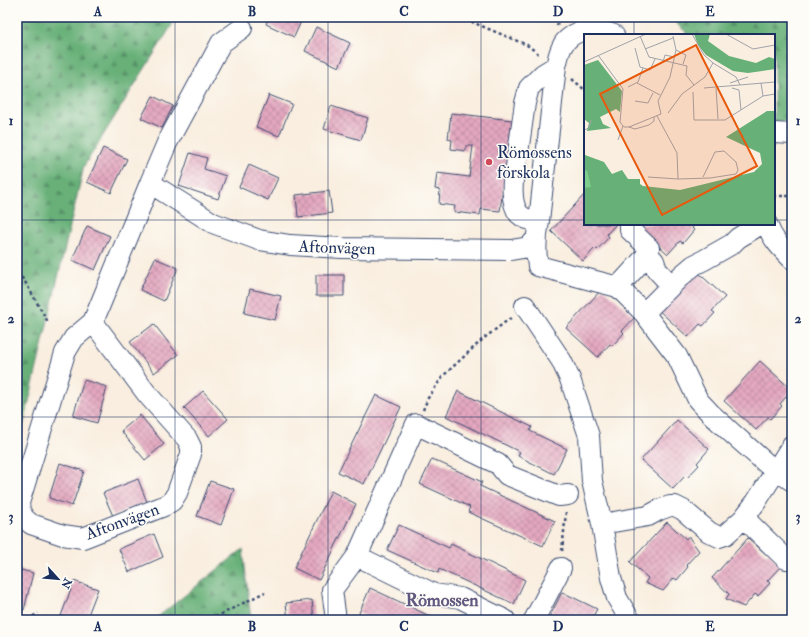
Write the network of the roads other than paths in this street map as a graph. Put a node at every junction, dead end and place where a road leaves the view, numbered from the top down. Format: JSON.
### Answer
{"nodes":[{"id":1,"x":575,"y":25,"type":"edge"},
{"id":2,"x":242,"y":28,"type":"dead end"},
{"id":3,"x":612,"y":34,"type":"edge"},
{"id":4,"x":556,"y":66,"type":"junction"},
{"id":5,"x":775,"y":133,"type":"edge"},
{"id":6,"x":792,"y":134,"type":"edge"},
{"id":7,"x":150,"y":183,"type":"junction"},
{"id":8,"x":630,"y":225,"type":"edge"},
{"id":9,"x":760,"y":225,"type":"edge"},
{"id":10,"x":767,"y":225,"type":"edge"},
{"id":11,"x":538,"y":230,"type":"junction"},
{"id":12,"x":648,"y":254,"type":"junction"},
{"id":13,"x":792,"y":259,"type":"edge"},
{"id":14,"x":671,"y":285,"type":"junction"},
{"id":15,"x":618,"y":287,"type":"junction"},
{"id":16,"x":525,"y":306,"type":"road end"},
{"id":17,"x":644,"y":314,"type":"junction"},
{"id":18,"x":93,"y":322,"type":"junction"},
{"id":19,"x":792,"y":445,"type":"edge"},
{"id":20,"x":776,"y":470,"type":"junction"},
{"id":21,"x":792,"y":481,"type":"edge"},
{"id":22,"x":568,"y":495,"type":"road end"},
{"id":23,"x":744,"y":518,"type":"junction"},
{"id":24,"x":602,"y":524,"type":"junction"},
{"id":25,"x":357,"y":556,"type":"junction"},
{"id":26,"x":792,"y":558,"type":"edge"},
{"id":27,"x":561,"y":568,"type":"road end"},
{"id":28,"x":336,"y":620,"type":"edge"},
{"id":29,"x":505,"y":620,"type":"edge"},
{"id":30,"x":534,"y":620,"type":"edge"},
{"id":31,"x":630,"y":620,"type":"edge"}],
"edges":[{"from":1,"to":3,"type":"street"},
{"from":1,"to":4,"type":"street"},
{"from":2,"to":7,"type":"street","name":"Aftonvägen"},
{"from":4,"to":11,"type":"street"},
{"from":4,"to":11,"type":"street"},
{"from":5,"to":6,"type":"street"},
{"from":7,"to":11,"type":"street","name":"Aftonvägen"},
{"from":7,"to":18,"type":"street","name":"Aftonvägen"},
{"from":8,"to":12,"type":"street"},
{"from":9,"to":14,"type":"street"},
{"from":10,"to":13,"type":"street"},
{"from":11,"to":15,"type":"street"},
{"from":12,"to":14,"type":"street"},
{"from":12,"to":15,"type":"street"},
{"from":14,"to":17,"type":"street"},
{"from":15,"to":17,"type":"street"},
{"from":16,"to":24,"type":"street"},
{"from":17,"to":20,"type":"street"},
{"from":18,"to":18,"type":"street","name":"Aftonvägen"},
{"from":19,"to":20,"type":"street"},
{"from":20,"to":21,"type":"street"},
{"from":20,"to":23,"type":"street"},
{"from":22,"to":25,"type":"street"},
{"from":23,"to":24,"type":"street"},
{"from":23,"to":26,"type":"street"},
{"from":24,"to":31,"type":"street"},
{"from":25,"to":28,"type":"street"},
{"from":25,"to":29,"type":"street"},
{"from":27,"to":30,"type":"street"}]}
